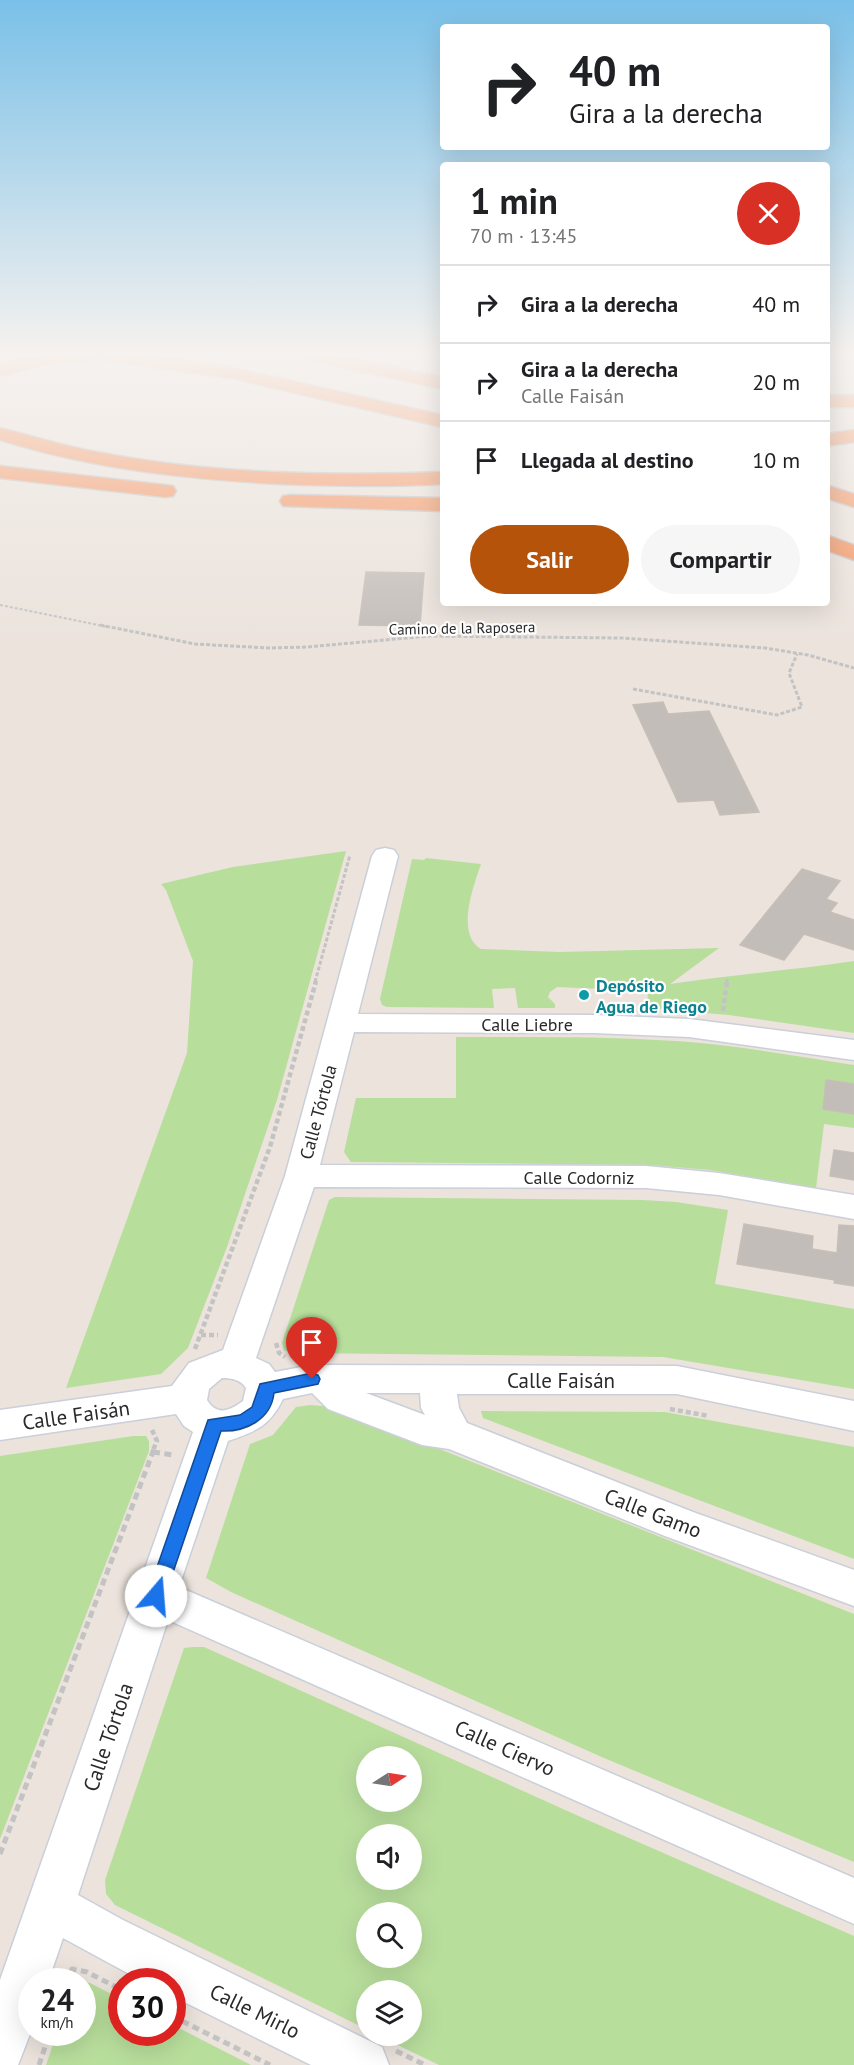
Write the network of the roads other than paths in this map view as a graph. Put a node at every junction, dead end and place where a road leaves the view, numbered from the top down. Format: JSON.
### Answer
{"nodes":[{"id":1,"x":59,"y":451,"type":"edge"},
{"id":2,"x":0,"y":472,"type":"edge"},
{"id":3,"x":440,"y":478,"type":"edge"},
{"id":4,"x":854,"y":480,"type":"edge"},
{"id":5,"x":830,"y":483,"type":"edge"},
{"id":6,"x":830,"y":492,"type":"edge"},
{"id":7,"x":183,"y":493,"type":"dead end"},
{"id":8,"x":265,"y":499,"type":"dead end"},
{"id":9,"x":854,"y":501,"type":"edge"},
{"id":10,"x":440,"y":505,"type":"edge"},
{"id":11,"x":830,"y":544,"type":"edge"},
{"id":12,"x":854,"y":553,"type":"edge"},
{"id":13,"x":385,"y":856,"type":"dead end"},
{"id":14,"x":343,"y":1023,"type":"junction"},
{"id":15,"x":854,"y":1050,"type":"edge"},
{"id":16,"x":301,"y":1176,"type":"junction"},
{"id":17,"x":854,"y":1207,"type":"edge"},
{"id":18,"x":236,"y":1364,"type":"junction"},
{"id":19,"x":308,"y":1369,"type":"junction"},
{"id":20,"x":438,"y":1380,"type":"junction"},
{"id":21,"x":266,"y":1388,"type":"junction"},
{"id":22,"x":201,"y":1411,"type":"junction"},
{"id":23,"x":854,"y":1416,"type":"edge"},
{"id":24,"x":0,"y":1425,"type":"edge"},
{"id":25,"x":453,"y":1434,"type":"junction"},
{"id":26,"x":854,"y":1588,"type":"edge"},
{"id":27,"x":156,"y":1596,"type":"junction"},
{"id":28,"x":854,"y":1901,"type":"edge"},
{"id":29,"x":51,"y":1905,"type":"junction"},
{"id":30,"x":0,"y":2048,"type":"edge"},
{"id":31,"x":364,"y":2065,"type":"edge"}],
"edges":[{"from":1,"to":3,"type":"highway"},
{"from":2,"to":7,"type":"highway"},
{"from":4,"to":5,"type":"highway"},
{"from":6,"to":9,"type":"highway"},
{"from":8,"to":10,"type":"highway"},
{"from":11,"to":12,"type":"highway"},
{"from":13,"to":14,"type":"street","name":"Calle Tórtola"},
{"from":14,"to":15,"type":"street","name":"Calle Liebre"},
{"from":14,"to":16,"type":"street","name":"Calle Tórtola"},
{"from":16,"to":17,"type":"street","name":"Calle Codorniz"},
{"from":16,"to":18,"type":"street","name":"Calle Tórtola"},
{"from":18,"to":21,"type":"street"},
{"from":18,"to":22,"type":"street"},
{"from":19,"to":20,"type":"street","name":"Calle Faisán"},
{"from":19,"to":21,"type":"street","name":"Calle Faisán"},
{"from":19,"to":25,"type":"street","name":"Calle Gamo"},
{"from":20,"to":23,"type":"street","name":"Calle Faisán"},
{"from":20,"to":25,"type":"street"},
{"from":21,"to":22,"type":"street"},
{"from":22,"to":24,"type":"street","name":"Calle Faisán"},
{"from":22,"to":27,"type":"street","name":"Calle Tórtola"},
{"from":25,"to":26,"type":"street","name":"Calle Gamo"},
{"from":27,"to":28,"type":"street","name":"Calle Ciervo"},
{"from":27,"to":29,"type":"street","name":"Calle Tórtola"},
{"from":29,"to":30,"type":"street","name":"Calle Tórtola"},
{"from":29,"to":31,"type":"street","name":"Calle Mirlo"}]}
